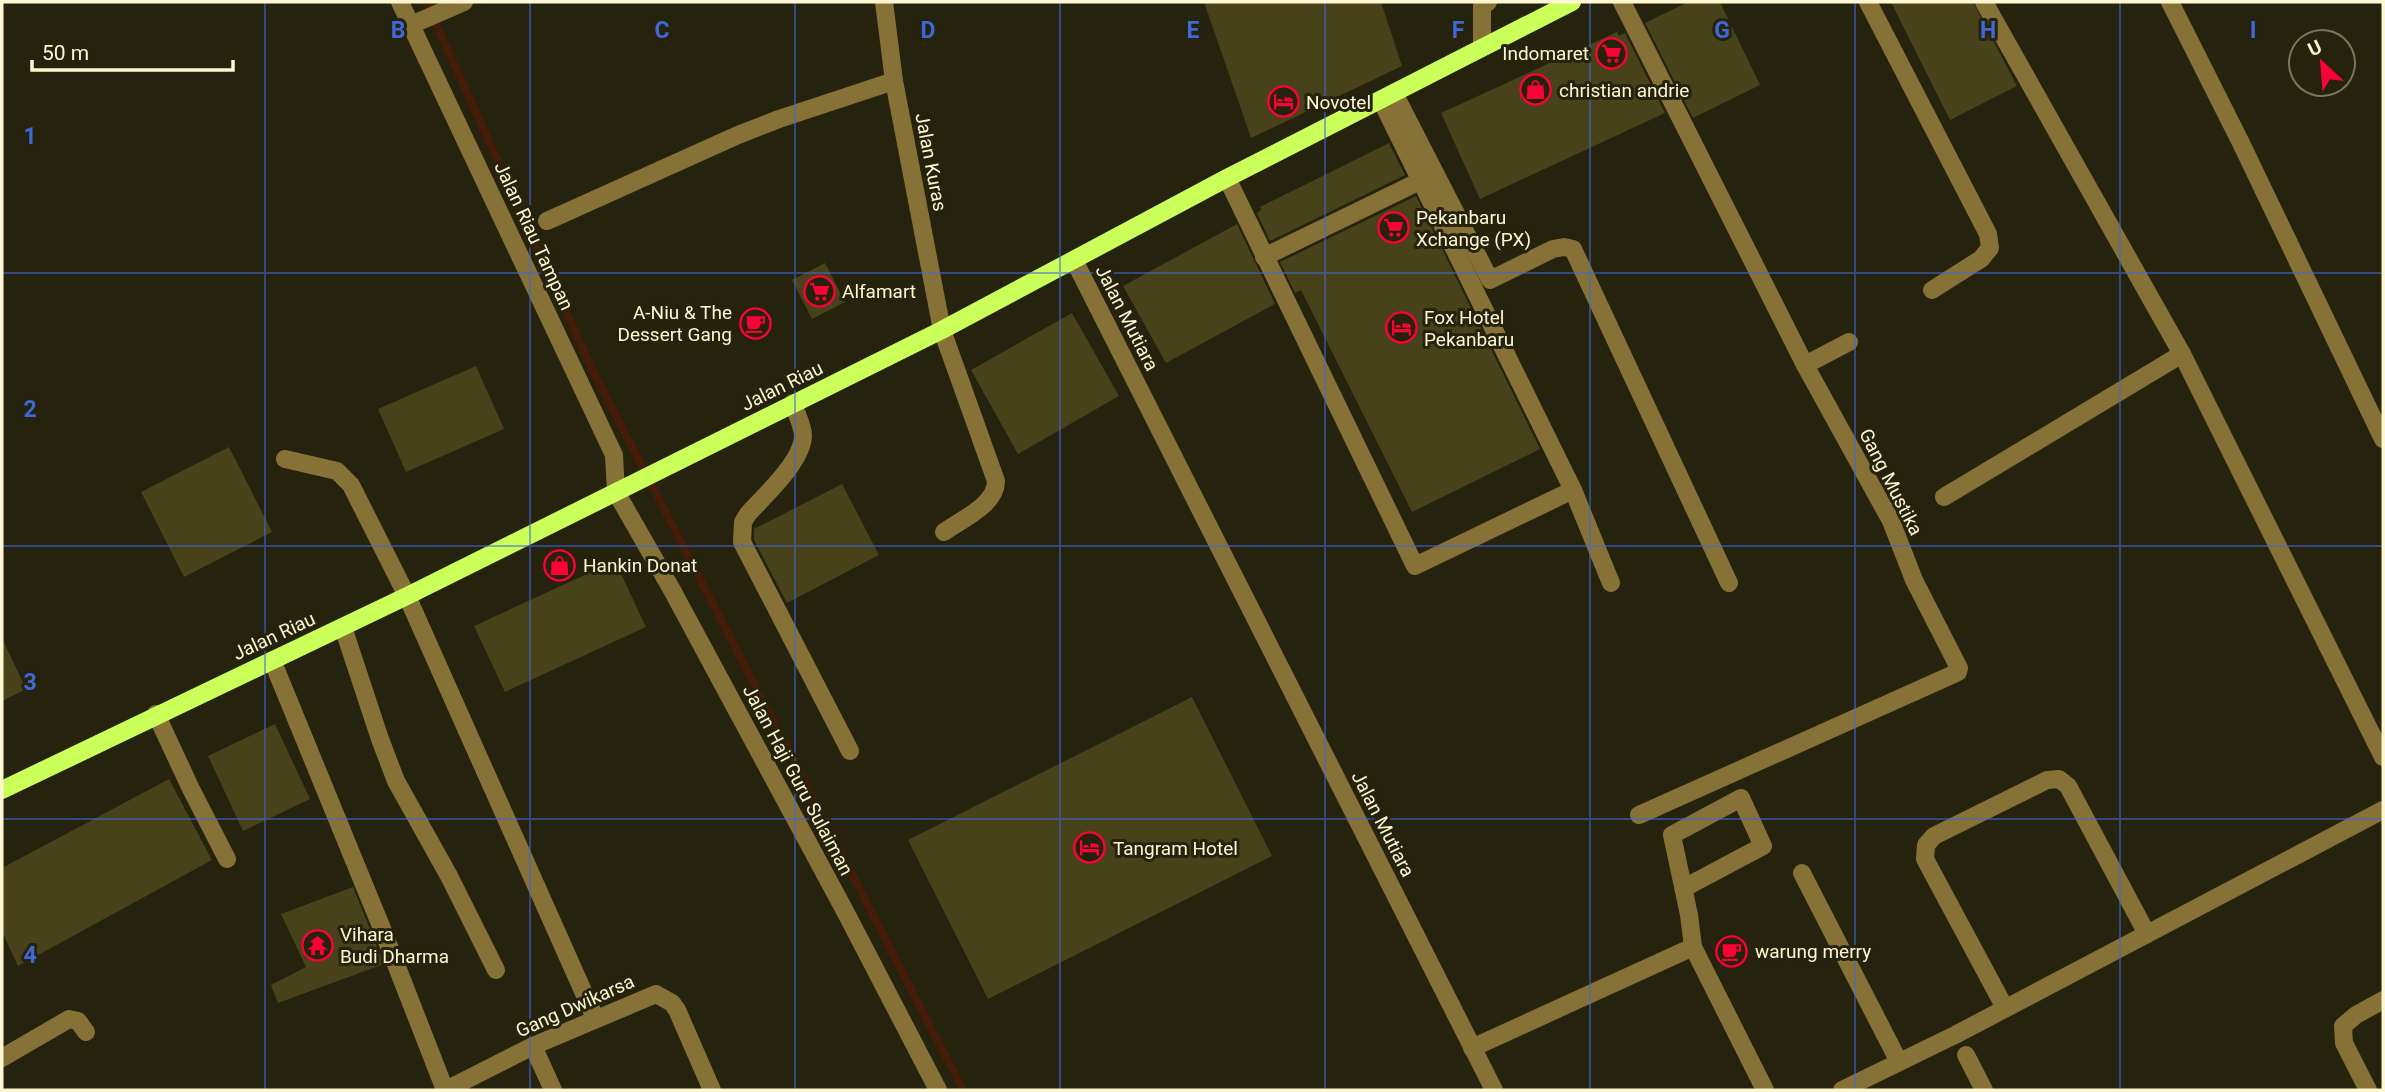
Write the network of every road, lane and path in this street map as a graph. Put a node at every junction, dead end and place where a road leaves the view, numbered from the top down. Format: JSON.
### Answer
{"nodes":[{"id":1,"x":400,"y":2,"type":"edge"},
{"id":2,"x":464,"y":2,"type":"edge"},
{"id":3,"x":884,"y":2,"type":"edge"},
{"id":4,"x":1488,"y":2,"type":"edge"},
{"id":5,"x":1572,"y":2,"type":"edge"},
{"id":6,"x":1622,"y":2,"type":"edge"},
{"id":7,"x":1868,"y":2,"type":"edge"},
{"id":8,"x":1984,"y":2,"type":"edge"},
{"id":9,"x":2165,"y":2,"type":"edge"},
{"id":10,"x":411,"y":25,"type":"junction"},
{"id":11,"x":1482,"y":48,"type":"junction"},
{"id":12,"x":894,"y":81,"type":"junction"},
{"id":13,"x":1387,"y":96,"type":"junction"},
{"id":14,"x":1227,"y":178,"type":"junction"},
{"id":15,"x":1420,"y":181,"type":"junction"},
{"id":16,"x":547,"y":221,"type":"dead end"},
{"id":17,"x":1264,"y":257,"type":"junction"},
{"id":18,"x":1074,"y":260,"type":"junction"},
{"id":19,"x":1932,"y":290,"type":"dead end"},
{"id":20,"x":942,"y":330,"type":"junction"},
{"id":21,"x":1849,"y":342,"type":"dead end"},
{"id":22,"x":2182,"y":354,"type":"junction"},
{"id":23,"x":1805,"y":365,"type":"junction"},
{"id":24,"x":793,"y":404,"type":"junction"},
{"id":25,"x":2383,"y":439,"type":"edge"},
{"id":26,"x":285,"y":459,"type":"dead end"},
{"id":27,"x":621,"y":490,"type":"junction"},
{"id":28,"x":1573,"y":490,"type":"junction"},
{"id":29,"x":1944,"y":497,"type":"dead end"},
{"id":30,"x":944,"y":532,"type":"dead end"},
{"id":31,"x":1611,"y":583,"type":"dead end"},
{"id":32,"x":1729,"y":583,"type":"dead end"},
{"id":33,"x":407,"y":596,"type":"junction"},
{"id":34,"x":343,"y":627,"type":"junction"},
{"id":35,"x":272,"y":660,"type":"junction"},
{"id":36,"x":156,"y":714,"type":"junction"},
{"id":37,"x":850,"y":751,"type":"dead end"},
{"id":38,"x":2383,"y":757,"type":"edge"},
{"id":39,"x":2,"y":790,"type":"edge"},
{"id":40,"x":2383,"y":810,"type":"edge"},
{"id":41,"x":1639,"y":815,"type":"dead end"},
{"id":42,"x":227,"y":859,"type":"dead end"},
{"id":43,"x":1802,"y":873,"type":"dead end"},
{"id":44,"x":1684,"y":888,"type":"junction"},
{"id":45,"x":2147,"y":934,"type":"junction"},
{"id":46,"x":1693,"y":947,"type":"junction"},
{"id":47,"x":496,"y":970,"type":"dead end"},
{"id":48,"x":2383,"y":1000,"type":"edge"},
{"id":49,"x":2005,"y":1008,"type":"junction"},
{"id":50,"x":594,"y":1018,"type":"junction"},
{"id":51,"x":86,"y":1032,"type":"dead end"},
{"id":52,"x":533,"y":1045,"type":"junction"},
{"id":53,"x":1472,"y":1048,"type":"junction"},
{"id":54,"x":1966,"y":1055,"type":"dead end"},
{"id":55,"x":2,"y":1058,"type":"edge"},
{"id":56,"x":1899,"y":1062,"type":"junction"},
{"id":57,"x":445,"y":1090,"type":"edge"},
{"id":58,"x":553,"y":1090,"type":"edge"},
{"id":59,"x":712,"y":1090,"type":"edge"},
{"id":60,"x":938,"y":1090,"type":"edge"},
{"id":61,"x":1494,"y":1090,"type":"edge"},
{"id":62,"x":1765,"y":1090,"type":"edge"},
{"id":63,"x":1842,"y":1090,"type":"edge"},
{"id":64,"x":1984,"y":1090,"type":"edge"},
{"id":65,"x":2368,"y":1090,"type":"edge"}],
"edges":[{"from":1,"to":10,"type":"street","name":"Jalan Riau Tampan"},
{"from":2,"to":10,"type":"street"},
{"from":3,"to":12,"type":"street","name":"Jalan Kuras"},
{"from":4,"to":11,"type":"street"},
{"from":5,"to":11,"type":"main road","name":"Jalan Riau"},
{"from":6,"to":23,"type":"street","name":"Gang Mustika"},
{"from":7,"to":19,"type":"street"},
{"from":8,"to":22,"type":"street"},
{"from":9,"to":25,"type":"street"},
{"from":10,"to":27,"type":"street","name":"Jalan Riau Tampan"},
{"from":11,"to":13,"type":"main road","name":"Jalan Riau"},
{"from":12,"to":16,"type":"street"},
{"from":12,"to":20,"type":"street","name":"Jalan Kuras"},
{"from":13,"to":14,"type":"main road","name":"Jalan Riau"},
{"from":13,"to":15,"type":"street"},
{"from":13,"to":32,"type":"street"},
{"from":14,"to":17,"type":"street"},
{"from":14,"to":18,"type":"main road","name":"Jalan Riau"},
{"from":15,"to":17,"type":"street"},
{"from":15,"to":28,"type":"street"},
{"from":17,"to":28,"type":"street"},
{"from":18,"to":20,"type":"main road","name":"Jalan Riau"},
{"from":18,"to":53,"type":"street","name":"Jalan Mutiara"},
{"from":20,"to":24,"type":"main road","name":"Jalan Riau"},
{"from":20,"to":30,"type":"street","name":"Jalan Kuras"},
{"from":21,"to":23,"type":"street"},
{"from":22,"to":29,"type":"street"},
{"from":22,"to":38,"type":"street"},
{"from":23,"to":41,"type":"street","name":"Gang Mustika"},
{"from":24,"to":27,"type":"main road","name":"Jalan Riau"},
{"from":24,"to":37,"type":"street"},
{"from":26,"to":33,"type":"street"},
{"from":27,"to":33,"type":"main road","name":"Jalan Riau"},
{"from":27,"to":60,"type":"street","name":"Jalan Haji Guru Sulaiman"},
{"from":28,"to":31,"type":"street"},
{"from":33,"to":34,"type":"main road","name":"Jalan Riau"},
{"from":33,"to":50,"type":"street"},
{"from":34,"to":35,"type":"main road","name":"Jalan Riau"},
{"from":34,"to":47,"type":"street"},
{"from":35,"to":36,"type":"main road","name":"Jalan Riau"},
{"from":35,"to":57,"type":"street"},
{"from":36,"to":39,"type":"main road","name":"Jalan Riau"},
{"from":36,"to":42,"type":"street"},
{"from":40,"to":45,"type":"street"},
{"from":43,"to":56,"type":"street"},
{"from":44,"to":44,"type":"street"},
{"from":44,"to":46,"type":"street"},
{"from":45,"to":49,"type":"street"},
{"from":45,"to":49,"type":"street"},
{"from":46,"to":53,"type":"street"},
{"from":46,"to":62,"type":"street"},
{"from":48,"to":65,"type":"street"},
{"from":49,"to":56,"type":"street"},
{"from":50,"to":52,"type":"street","name":"Gang Dwikarsa"},
{"from":50,"to":59,"type":"street","name":"Gang Dwikarsa"},
{"from":51,"to":55,"type":"street"},
{"from":52,"to":57,"type":"street","name":"Gang Dwikarsa"},
{"from":52,"to":58,"type":"street"},
{"from":53,"to":61,"type":"street","name":"Jalan Mutiara"},
{"from":54,"to":64,"type":"street"},
{"from":56,"to":63,"type":"street"}]}
